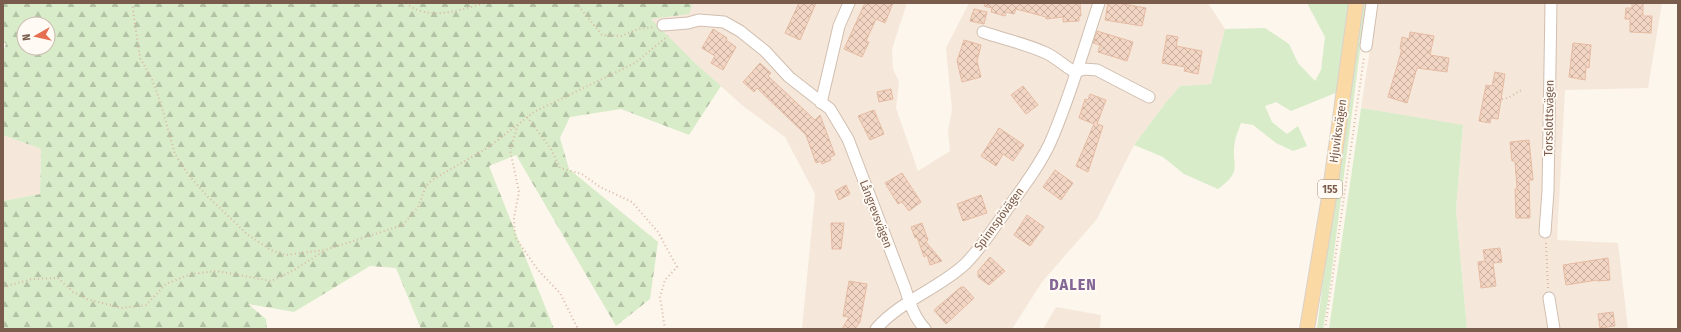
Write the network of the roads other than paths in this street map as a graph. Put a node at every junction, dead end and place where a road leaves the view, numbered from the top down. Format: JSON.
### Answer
{"nodes":[{"id":1,"x":849,"y":3,"type":"edge"},
{"id":2,"x":1099,"y":3,"type":"edge"},
{"id":3,"x":1356,"y":3,"type":"edge"},
{"id":4,"x":1372,"y":3,"type":"edge"},
{"id":5,"x":1551,"y":3,"type":"edge"},
{"id":6,"x":663,"y":25,"type":"road end"},
{"id":7,"x":983,"y":32,"type":"dead end"},
{"id":8,"x":1366,"y":46,"type":"road end"},
{"id":9,"x":1075,"y":72,"type":"junction"},
{"id":10,"x":1149,"y":97,"type":"dead end"},
{"id":11,"x":821,"y":102,"type":"junction"},
{"id":12,"x":1545,"y":232,"type":"road end"},
{"id":13,"x":1549,"y":298,"type":"road end"},
{"id":14,"x":909,"y":302,"type":"junction"},
{"id":15,"x":876,"y":329,"type":"edge"},
{"id":16,"x":925,"y":329,"type":"edge"},
{"id":17,"x":1307,"y":329,"type":"edge"},
{"id":18,"x":1554,"y":329,"type":"edge"}],
"edges":[{"from":1,"to":11,"type":"street"},
{"from":2,"to":9,"type":"street","name":"Spinnspövägen"},
{"from":3,"to":17,"type":"main road","name":"Hjuviksvägen","number":"155"},
{"from":4,"to":8,"type":"street"},
{"from":5,"to":12,"type":"street","name":"Torsslottsvägen"},
{"from":6,"to":11,"type":"street","name":"Långrevsvägen"},
{"from":7,"to":9,"type":"street"},
{"from":9,"to":10,"type":"street"},
{"from":9,"to":14,"type":"street","name":"Spinnspövägen"},
{"from":11,"to":14,"type":"street","name":"Långrevsvägen"},
{"from":13,"to":18,"type":"street"},
{"from":14,"to":15,"type":"street","name":"Spinnspövägen"},
{"from":14,"to":16,"type":"street","name":"Långrevsvägen"}]}
